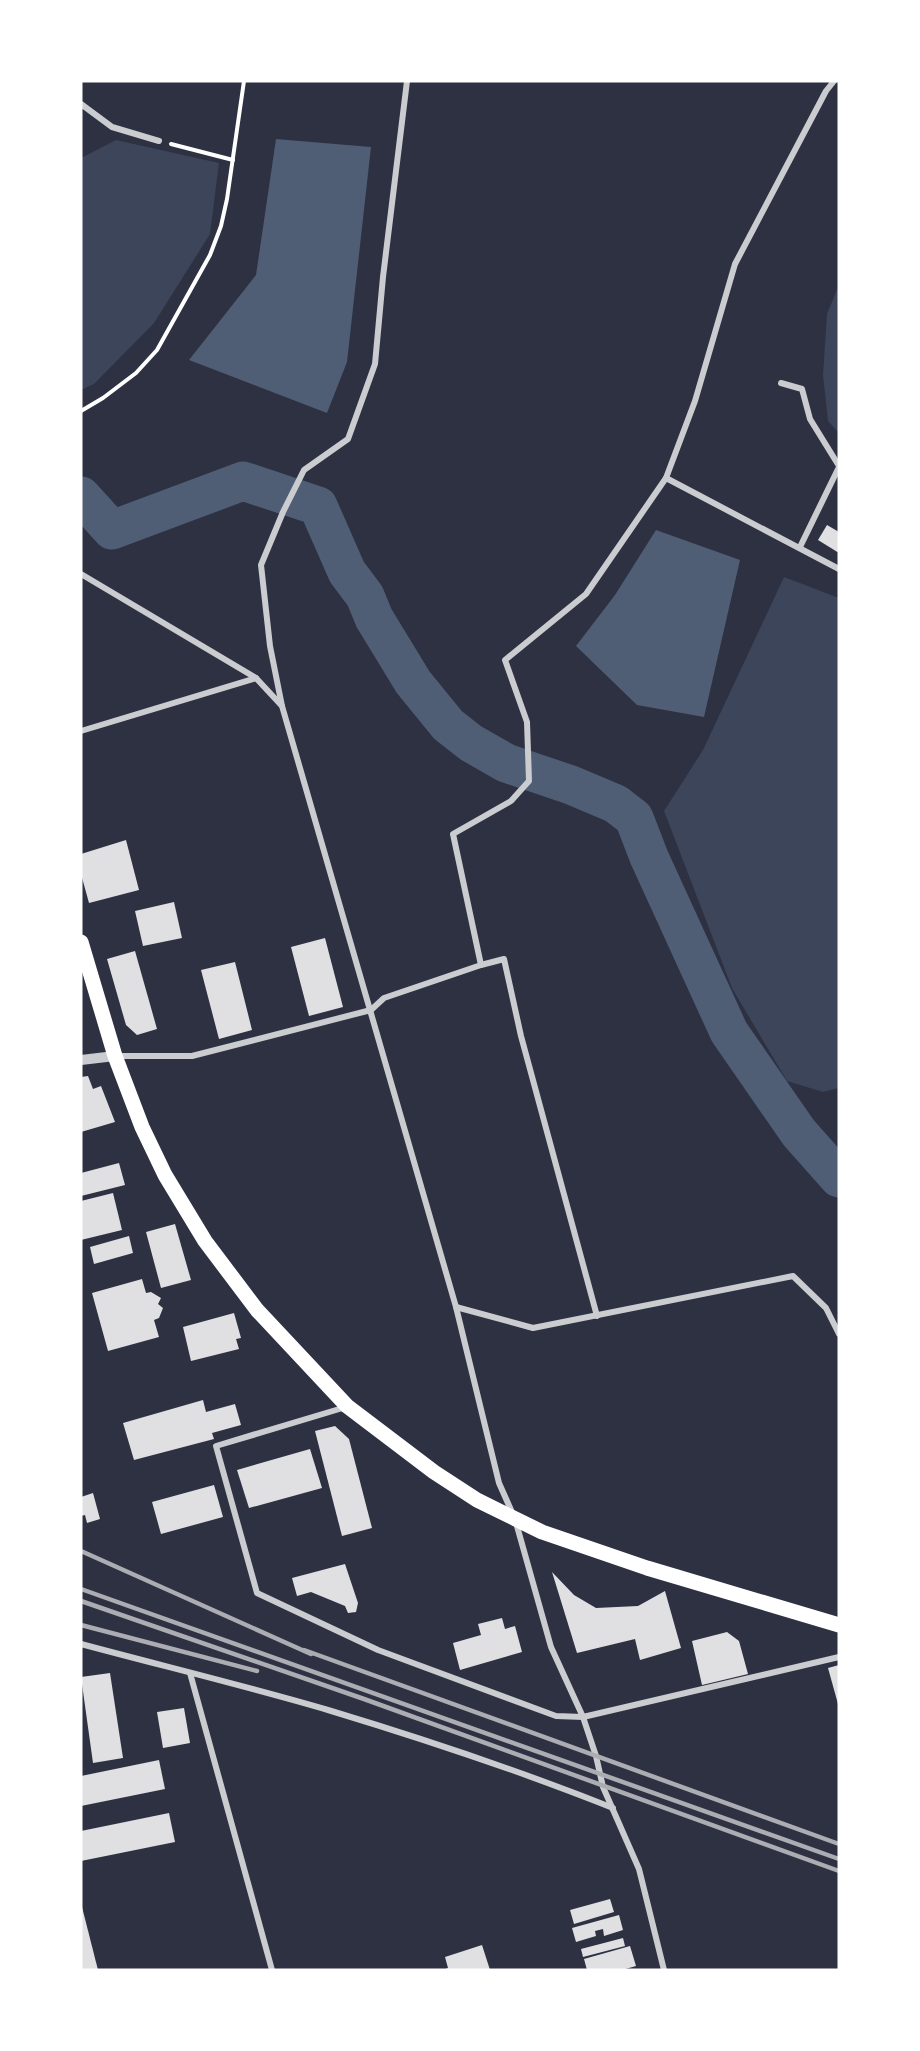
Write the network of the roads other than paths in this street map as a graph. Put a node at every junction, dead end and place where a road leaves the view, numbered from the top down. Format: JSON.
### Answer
{"nodes":[{"id":1,"x":407,"y":81,"type":"edge"},
{"id":2,"x":834,"y":81,"type":"edge"},
{"id":3,"x":81,"y":104,"type":"edge"},
{"id":4,"x":159,"y":141,"type":"road end"},
{"id":5,"x":781,"y":383,"type":"dead end"},
{"id":6,"x":839,"y":466,"type":"edge"},
{"id":7,"x":666,"y":478,"type":"junction"},
{"id":8,"x":800,"y":547,"type":"junction"},
{"id":9,"x":839,"y":569,"type":"edge"},
{"id":10,"x":81,"y":574,"type":"edge"},
{"id":11,"x":256,"y":678,"type":"junction"},
{"id":12,"x":282,"y":706,"type":"junction"},
{"id":13,"x":81,"y":731,"type":"edge"},
{"id":14,"x":81,"y":942,"type":"edge"},
{"id":15,"x":481,"y":965,"type":"junction"},
{"id":16,"x":370,"y":1011,"type":"junction"},
{"id":17,"x":115,"y":1056,"type":"junction"},
{"id":18,"x":81,"y":1060,"type":"edge"},
{"id":19,"x":456,"y":1307,"type":"junction"},
{"id":20,"x":597,"y":1316,"type":"junction"},
{"id":21,"x":839,"y":1333,"type":"edge"},
{"id":22,"x":347,"y":1406,"type":"junction"},
{"id":23,"x":515,"y":1519,"type":"junction"},
{"id":24,"x":839,"y":1625,"type":"edge"},
{"id":25,"x":81,"y":1644,"type":"edge"},
{"id":26,"x":839,"y":1657,"type":"edge"},
{"id":27,"x":190,"y":1673,"type":"junction"},
{"id":28,"x":584,"y":1717,"type":"junction"},
{"id":29,"x":613,"y":1808,"type":"junction"},
{"id":30,"x":272,"y":1970,"type":"edge"},
{"id":31,"x":664,"y":1970,"type":"edge"}],
"edges":[{"from":1,"to":12,"type":"street"},
{"from":2,"to":7,"type":"street"},
{"from":3,"to":4,"type":"street"},
{"from":5,"to":6,"type":"street"},
{"from":6,"to":8,"type":"street"},
{"from":7,"to":8,"type":"street"},
{"from":7,"to":15,"type":"street"},
{"from":8,"to":9,"type":"street"},
{"from":10,"to":11,"type":"street"},
{"from":11,"to":12,"type":"street"},
{"from":11,"to":13,"type":"street"},
{"from":12,"to":16,"type":"street"},
{"from":14,"to":17,"type":"highway"},
{"from":15,"to":16,"type":"street"},
{"from":15,"to":20,"type":"street"},
{"from":16,"to":17,"type":"street"},
{"from":16,"to":19,"type":"street"},
{"from":17,"to":18,"type":"street"},
{"from":17,"to":22,"type":"highway"},
{"from":19,"to":20,"type":"street"},
{"from":19,"to":23,"type":"street"},
{"from":20,"to":21,"type":"street"},
{"from":22,"to":23,"type":"highway"},
{"from":22,"to":28,"type":"street"},
{"from":23,"to":24,"type":"highway"},
{"from":23,"to":28,"type":"street"},
{"from":25,"to":27,"type":"street"},
{"from":26,"to":28,"type":"street"},
{"from":27,"to":29,"type":"street"},
{"from":27,"to":30,"type":"street"},
{"from":28,"to":29,"type":"street"},
{"from":29,"to":31,"type":"street"}]}
